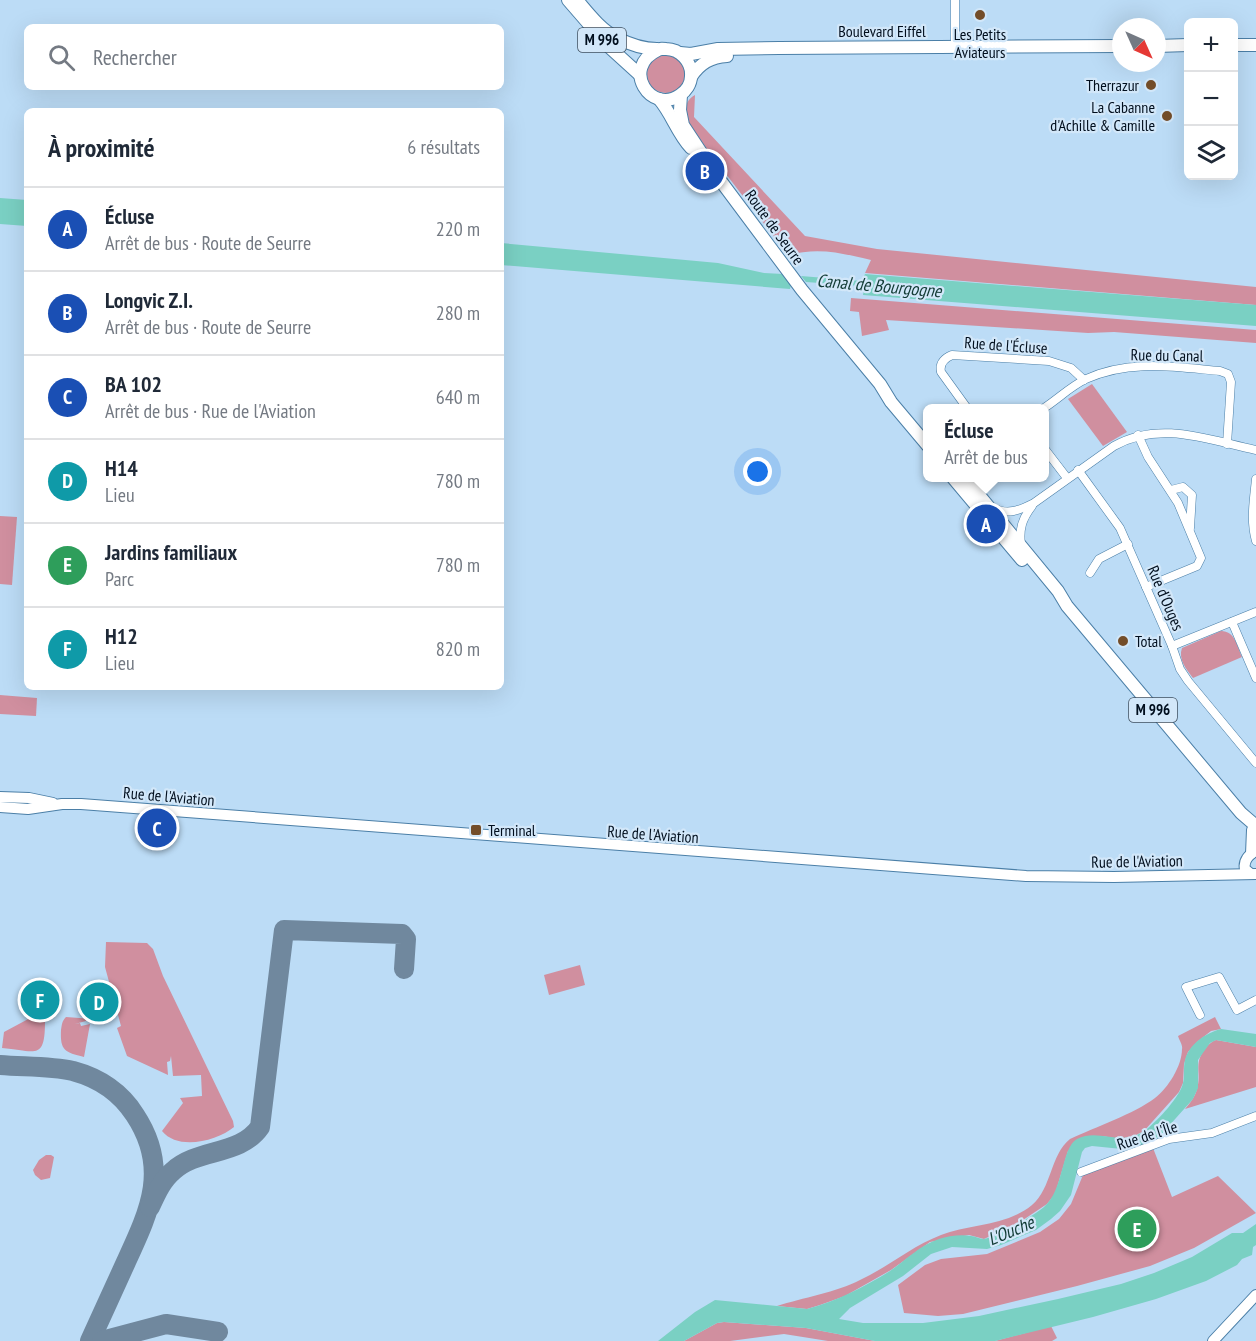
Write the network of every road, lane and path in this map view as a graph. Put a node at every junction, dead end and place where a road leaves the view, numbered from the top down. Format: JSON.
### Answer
{"nodes":[{"id":1,"x":568,"y":0,"type":"edge"},
{"id":2,"x":577,"y":0,"type":"edge"},
{"id":3,"x":954,"y":0,"type":"edge"},
{"id":4,"x":1184,"y":45,"type":"edge"},
{"id":5,"x":1238,"y":45,"type":"edge"},
{"id":6,"x":1256,"y":45,"type":"edge"},
{"id":7,"x":1112,"y":46,"type":"edge"},
{"id":8,"x":1166,"y":46,"type":"edge"},
{"id":9,"x":955,"y":47,"type":"junction"},
{"id":10,"x":658,"y":50,"type":"junction"},
{"id":11,"x":1184,"y":52,"type":"edge"},
{"id":12,"x":1238,"y":52,"type":"edge"},
{"id":13,"x":1256,"y":52,"type":"edge"},
{"id":14,"x":680,"y":53,"type":"junction"},
{"id":15,"x":1112,"y":53,"type":"edge"},
{"id":16,"x":1166,"y":53,"type":"edge"},
{"id":17,"x":640,"y":75,"type":"junction"},
{"id":18,"x":691,"y":76,"type":"junction"},
{"id":19,"x":681,"y":95,"type":"junction"},
{"id":20,"x":659,"y":99,"type":"junction"},
{"id":21,"x":714,"y":172,"type":"junction"},
{"id":22,"x":1084,"y":380,"type":"junction"},
{"id":23,"x":880,"y":384,"type":"junction"},
{"id":24,"x":964,"y":404,"type":"edge"},
{"id":25,"x":1049,"y":404,"type":"edge"},
{"id":26,"x":923,"y":429,"type":"edge"},
{"id":27,"x":1138,"y":435,"type":"junction"},
{"id":28,"x":923,"y":441,"type":"edge"},
{"id":29,"x":1227,"y":444,"type":"junction"},
{"id":30,"x":1256,"y":450,"type":"edge"},
{"id":31,"x":1049,"y":454,"type":"edge"},
{"id":32,"x":1078,"y":470,"type":"junction"},
{"id":33,"x":1067,"y":478,"type":"junction"},
{"id":34,"x":1256,"y":479,"type":"edge"},
{"id":35,"x":958,"y":482,"type":"edge"},
{"id":36,"x":968,"y":482,"type":"edge"},
{"id":37,"x":1171,"y":490,"type":"junction"},
{"id":38,"x":1034,"y":504,"type":"junction"},
{"id":39,"x":988,"y":505,"type":"junction"},
{"id":40,"x":1012,"y":512,"type":"junction"},
{"id":41,"x":1022,"y":521,"type":"junction"},
{"id":42,"x":1002,"y":529,"type":"junction"},
{"id":43,"x":1190,"y":530,"type":"junction"},
{"id":44,"x":1256,"y":541,"type":"edge"},
{"id":45,"x":1128,"y":544,"type":"junction"},
{"id":46,"x":1022,"y":546,"type":"junction"},
{"id":47,"x":1090,"y":573,"type":"dead end"},
{"id":48,"x":1146,"y":587,"type":"junction"},
{"id":49,"x":1067,"y":606,"type":"junction"},
{"id":50,"x":1256,"y":612,"type":"edge"},
{"id":51,"x":1232,"y":622,"type":"junction"},
{"id":52,"x":1172,"y":646,"type":"junction"},
{"id":53,"x":1256,"y":678,"type":"edge"},
{"id":54,"x":1256,"y":763,"type":"edge"},
{"id":55,"x":0,"y":797,"type":"edge"},
{"id":56,"x":62,"y":804,"type":"junction"},
{"id":57,"x":0,"y":807,"type":"edge"},
{"id":58,"x":1255,"y":831,"type":"edge"},
{"id":59,"x":1250,"y":856,"type":"edge"},
{"id":60,"x":1224,"y":874,"type":"junction"},
{"id":61,"x":1253,"y":874,"type":"edge"},
{"id":62,"x":1256,"y":1000,"type":"edge"},
{"id":63,"x":1200,"y":1015,"type":"dead end"},
{"id":64,"x":1254,"y":1120,"type":"edge"},
{"id":65,"x":1081,"y":1172,"type":"dead end"},
{"id":66,"x":1256,"y":1295,"type":"edge"},
{"id":67,"x":1213,"y":1341,"type":"edge"}],
"edges":[{"from":1,"to":17,"type":"main road","number":"M 996"},
{"from":2,"to":10,"type":"main road","number":"M 996"},
{"from":3,"to":9,"type":"street"},
{"from":4,"to":8,"type":"main road"},
{"from":5,"to":6,"type":"main road"},
{"from":7,"to":9,"type":"main road","name":"Boulevard Eiffel"},
{"from":9,"to":14,"type":"main road","name":"Boulevard Eiffel"},
{"from":10,"to":14,"type":"main road"},
{"from":10,"to":17,"type":"main road"},
{"from":11,"to":16,"type":"main road"},
{"from":12,"to":13,"type":"main road"},
{"from":14,"to":18,"type":"main road"},
{"from":15,"to":18,"type":"main road","name":"Boulevard Eiffel"},
{"from":17,"to":20,"type":"main road"},
{"from":18,"to":19,"type":"main road"},
{"from":19,"to":20,"type":"main road"},
{"from":19,"to":21,"type":"main road","name":"Route de Seurre"},
{"from":20,"to":21,"type":"main road","name":"Route de Seurre"},
{"from":21,"to":23,"type":"main road","name":"Route de Seurre"},
{"from":22,"to":24,"type":"street","name":"Rue de l'Écluse"},
{"from":22,"to":25,"type":"street","name":"Rue du Canal"},
{"from":22,"to":29,"type":"street","name":"Rue du Canal"},
{"from":23,"to":26,"type":"main road","name":"Route de Seurre"},
{"from":23,"to":28,"type":"main road","name":"Route de Seurre"},
{"from":27,"to":29,"type":"street"},
{"from":27,"to":32,"type":"street"},
{"from":27,"to":37,"type":"street"},
{"from":29,"to":30,"type":"street"},
{"from":31,"to":33,"type":"street"},
{"from":32,"to":33,"type":"street"},
{"from":32,"to":45,"type":"street","name":"Rue d'Ouges"},
{"from":33,"to":38,"type":"street"},
{"from":34,"to":44,"type":"street"},
{"from":35,"to":42,"type":"main road","number":"M 996"},
{"from":36,"to":39,"type":"main road","number":"M 996"},
{"from":37,"to":43,"type":"street"},
{"from":37,"to":43,"type":"street"},
{"from":38,"to":40,"type":"street"},
{"from":38,"to":41,"type":"street"},
{"from":39,"to":40,"type":"street"},
{"from":39,"to":42,"type":"main road","number":"M 996"},
{"from":40,"to":42,"type":"street"},
{"from":41,"to":42,"type":"street"},
{"from":41,"to":46,"type":"street"},
{"from":42,"to":46,"type":"main road","number":"M 996"},
{"from":42,"to":49,"type":"main road","number":"M 996"},
{"from":43,"to":48,"type":"street"},
{"from":45,"to":47,"type":"street"},
{"from":45,"to":48,"type":"street","name":"Rue d'Ouges"},
{"from":46,"to":49,"type":"main road","number":"M 996"},
{"from":48,"to":52,"type":"street","name":"Rue d'Ouges"},
{"from":49,"to":58,"type":"main road","number":"M 996"},
{"from":50,"to":51,"type":"street","name":"Rue d'Ouges"},
{"from":51,"to":52,"type":"street","name":"Rue d'Ouges"},
{"from":51,"to":53,"type":"street"},
{"from":52,"to":54,"type":"street"},
{"from":55,"to":56,"type":"street"},
{"from":56,"to":57,"type":"street"},
{"from":56,"to":60,"type":"street","name":"Rue de l'Aviation"},
{"from":58,"to":59,"type":"street"},
{"from":59,"to":60,"type":"street"},
{"from":59,"to":61,"type":"street"},
{"from":60,"to":61,"type":"street","name":"Rue de l'Aviation"},
{"from":62,"to":63,"type":"street"},
{"from":64,"to":65,"type":"street","name":"Rue de l'Île"},
{"from":66,"to":67,"type":"street"}]}
